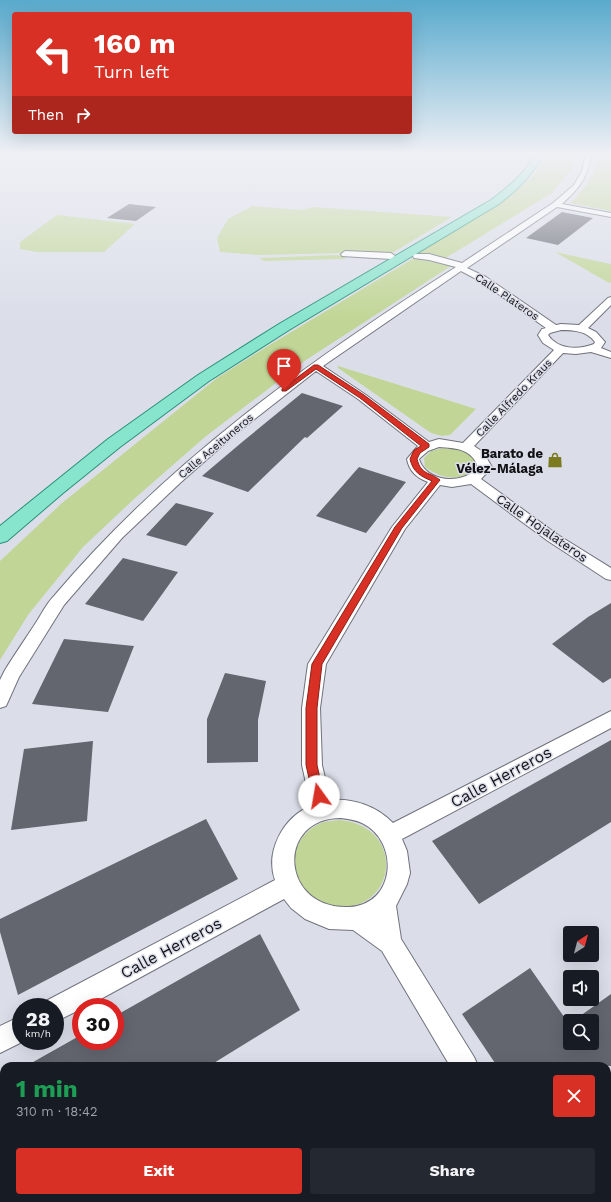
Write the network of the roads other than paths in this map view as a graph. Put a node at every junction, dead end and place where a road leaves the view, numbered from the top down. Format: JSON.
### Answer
{"nodes":[{"id":1,"x":481,"y":209,"type":"edge"},
{"id":2,"x":550,"y":209,"type":"edge"},
{"id":3,"x":579,"y":209,"type":"edge"},
{"id":4,"x":611,"y":215,"type":"edge"},
{"id":5,"x":344,"y":254,"type":"dead end"},
{"id":6,"x":391,"y":256,"type":"dead end"},
{"id":7,"x":417,"y":256,"type":"dead end"},
{"id":8,"x":462,"y":267,"type":"junction"},
{"id":9,"x":611,"y":300,"type":"edge"},
{"id":10,"x":553,"y":328,"type":"junction"},
{"id":11,"x":581,"y":329,"type":"junction"},
{"id":12,"x":561,"y":349,"type":"junction"},
{"id":13,"x":592,"y":349,"type":"junction"},
{"id":14,"x":611,"y":355,"type":"edge"},
{"id":15,"x":316,"y":366,"type":"junction"},
{"id":16,"x":426,"y":446,"type":"junction"},
{"id":17,"x":466,"y":447,"type":"junction"},
{"id":18,"x":473,"y":479,"type":"junction"},
{"id":19,"x":437,"y":480,"type":"junction"},
{"id":20,"x":0,"y":537,"type":"edge"},
{"id":21,"x":611,"y":575,"type":"edge"},
{"id":22,"x":0,"y":701,"type":"edge"},
{"id":23,"x":611,"y":719,"type":"edge"},
{"id":24,"x":322,"y":811,"type":"junction"},
{"id":25,"x":390,"y":835,"type":"junction"},
{"id":26,"x":288,"y":885,"type":"junction"},
{"id":27,"x":384,"y":904,"type":"junction"},
{"id":28,"x":356,"y":918,"type":"junction"},
{"id":29,"x":390,"y":943,"type":"junction"},
{"id":30,"x":64,"y":1005,"type":"edge"},
{"id":31,"x":12,"y":1034,"type":"edge"},
{"id":32,"x":0,"y":1040,"type":"edge"},
{"id":33,"x":463,"y":1062,"type":"edge"}],
"edges":[{"from":1,"to":20,"type":"main road"},
{"from":2,"to":8,"type":"street","name":"Calle Aceituneros"},
{"from":3,"to":4,"type":"street"},
{"from":5,"to":6,"type":"street"},
{"from":7,"to":8,"type":"street","name":"Calle Plateros"},
{"from":8,"to":10,"type":"street","name":"Calle Plateros"},
{"from":8,"to":15,"type":"street","name":"Calle Aceituneros"},
{"from":9,"to":11,"type":"street"},
{"from":10,"to":11,"type":"street"},
{"from":10,"to":12,"type":"street"},
{"from":11,"to":13,"type":"street"},
{"from":12,"to":13,"type":"street"},
{"from":12,"to":17,"type":"street","name":"Calle Alfredo Kraus"},
{"from":13,"to":14,"type":"street"},
{"from":15,"to":16,"type":"street"},
{"from":15,"to":22,"type":"street","name":"Calle Aceituneros"},
{"from":16,"to":17,"type":"street"},
{"from":16,"to":19,"type":"street"},
{"from":17,"to":18,"type":"street"},
{"from":18,"to":19,"type":"street"},
{"from":18,"to":21,"type":"street","name":"Calle Hojalateros"},
{"from":19,"to":24,"type":"street"},
{"from":23,"to":25,"type":"street","name":"Calle Herreros"},
{"from":24,"to":25,"type":"street"},
{"from":24,"to":26,"type":"street"},
{"from":25,"to":27,"type":"street"},
{"from":26,"to":28,"type":"street"},
{"from":26,"to":30,"type":"street","name":"Calle Herreros"},
{"from":27,"to":28,"type":"street"},
{"from":27,"to":29,"type":"street"},
{"from":28,"to":29,"type":"street"},
{"from":29,"to":33,"type":"street"},
{"from":31,"to":32,"type":"street"}]}
